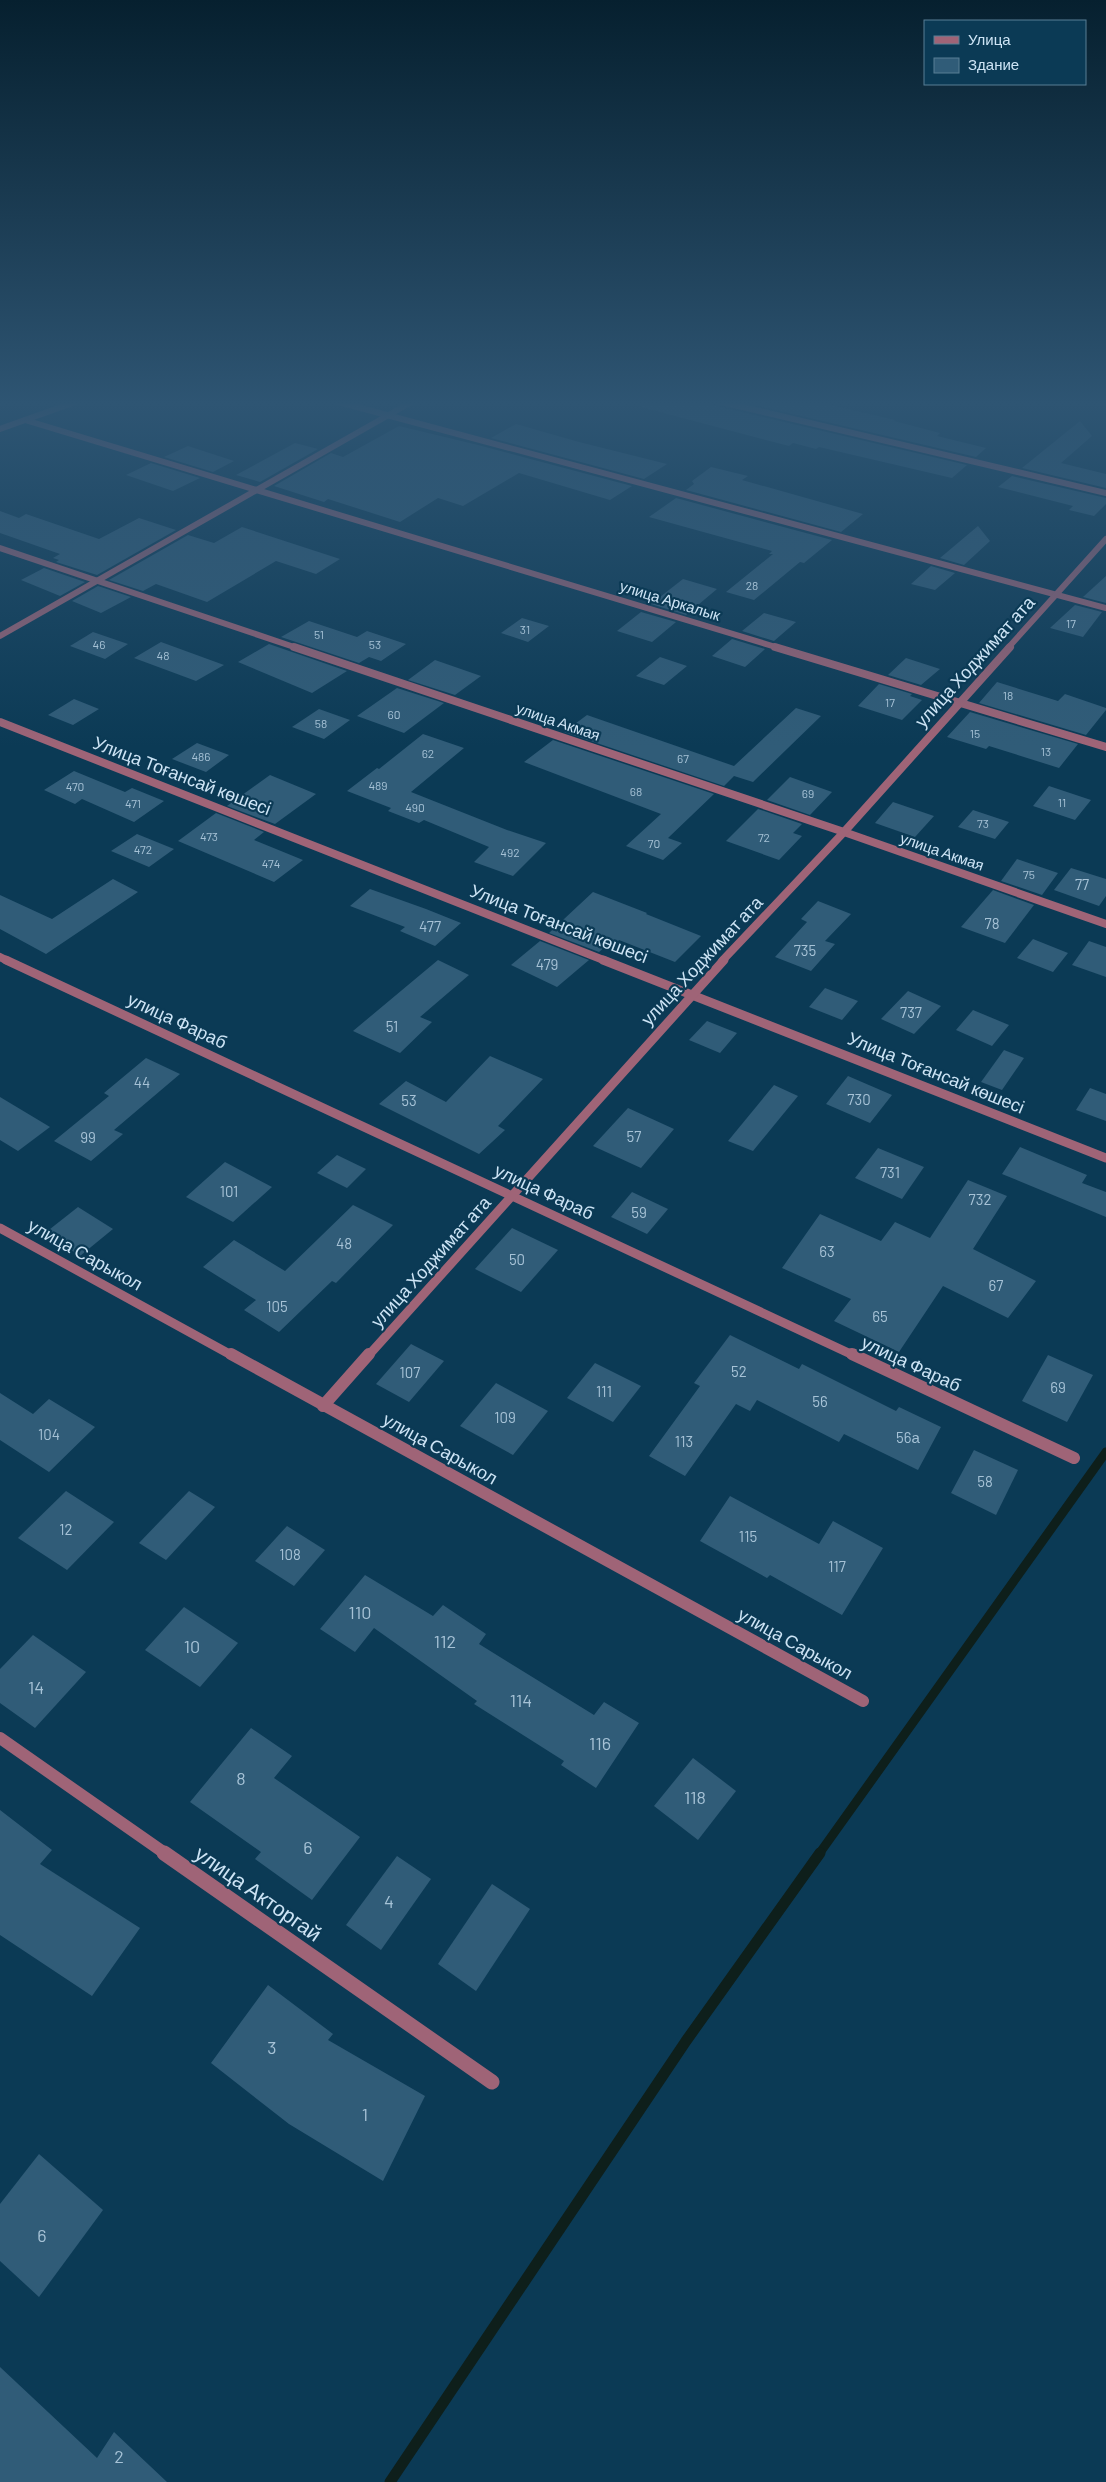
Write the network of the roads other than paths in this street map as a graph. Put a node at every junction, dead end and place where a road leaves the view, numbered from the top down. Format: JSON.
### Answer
{"nodes":[{"id":1,"x":211,"y":516,"type":"edge"},
{"id":2,"x":343,"y":516,"type":"edge"},
{"id":3,"x":764,"y":516,"type":"edge"},
{"id":4,"x":1106,"y":539,"type":"edge"},
{"id":5,"x":0,"y":548,"type":"edge"},
{"id":6,"x":95,"y":581,"type":"junction"},
{"id":7,"x":1056,"y":594,"type":"junction"},
{"id":8,"x":1106,"y":608,"type":"edge"},
{"id":9,"x":0,"y":636,"type":"edge"},
{"id":10,"x":961,"y":702,"type":"junction"},
{"id":11,"x":0,"y":722,"type":"edge"},
{"id":12,"x":1106,"y":747,"type":"edge"},
{"id":13,"x":844,"y":832,"type":"junction"},
{"id":14,"x":1106,"y":924,"type":"edge"},
{"id":15,"x":0,"y":957,"type":"edge"},
{"id":16,"x":692,"y":994,"type":"junction"},
{"id":17,"x":1106,"y":1158,"type":"edge"},
{"id":18,"x":512,"y":1195,"type":"junction"},
{"id":19,"x":0,"y":1228,"type":"edge"},
{"id":20,"x":324,"y":1406,"type":"junction"},
{"id":21,"x":1074,"y":1458,"type":"dead end"},
{"id":22,"x":862,"y":1701,"type":"dead end"},
{"id":23,"x":0,"y":1738,"type":"edge"},
{"id":24,"x":492,"y":2082,"type":"dead end"}],
"edges":[{"from":1,"to":6,"type":"street"},
{"from":2,"to":10,"type":"street","name":"улица Аркалык"},
{"from":3,"to":7,"type":"street"},
{"from":4,"to":7,"type":"street","name":"улица Ходжимат ата"},
{"from":5,"to":6,"type":"street","name":"улица Акмая"},
{"from":6,"to":9,"type":"street"},
{"from":6,"to":13,"type":"street","name":"улица Акмая"},
{"from":7,"to":8,"type":"street"},
{"from":7,"to":10,"type":"street","name":"улица Ходжимат ата"},
{"from":10,"to":12,"type":"street","name":"улица Аркалык"},
{"from":10,"to":13,"type":"street","name":"улица Ходжимат ата"},
{"from":11,"to":16,"type":"street","name":"Улица Тоғансай көшесі"},
{"from":13,"to":14,"type":"street","name":"улица Акмая"},
{"from":13,"to":16,"type":"street","name":"улица Ходжимат ата"},
{"from":15,"to":18,"type":"street","name":"улица Фараб"},
{"from":16,"to":17,"type":"street","name":"Улица Тоғансай көшесі"},
{"from":16,"to":18,"type":"street","name":"улица Ходжимат ата"},
{"from":18,"to":20,"type":"street","name":"улица Ходжимат ата"},
{"from":18,"to":21,"type":"street","name":"улица Фараб"},
{"from":19,"to":20,"type":"street","name":"улица Сарыкол"},
{"from":20,"to":22,"type":"street","name":"улица Сарыкол"},
{"from":23,"to":24,"type":"street","name":"улица Акторгай"}]}
